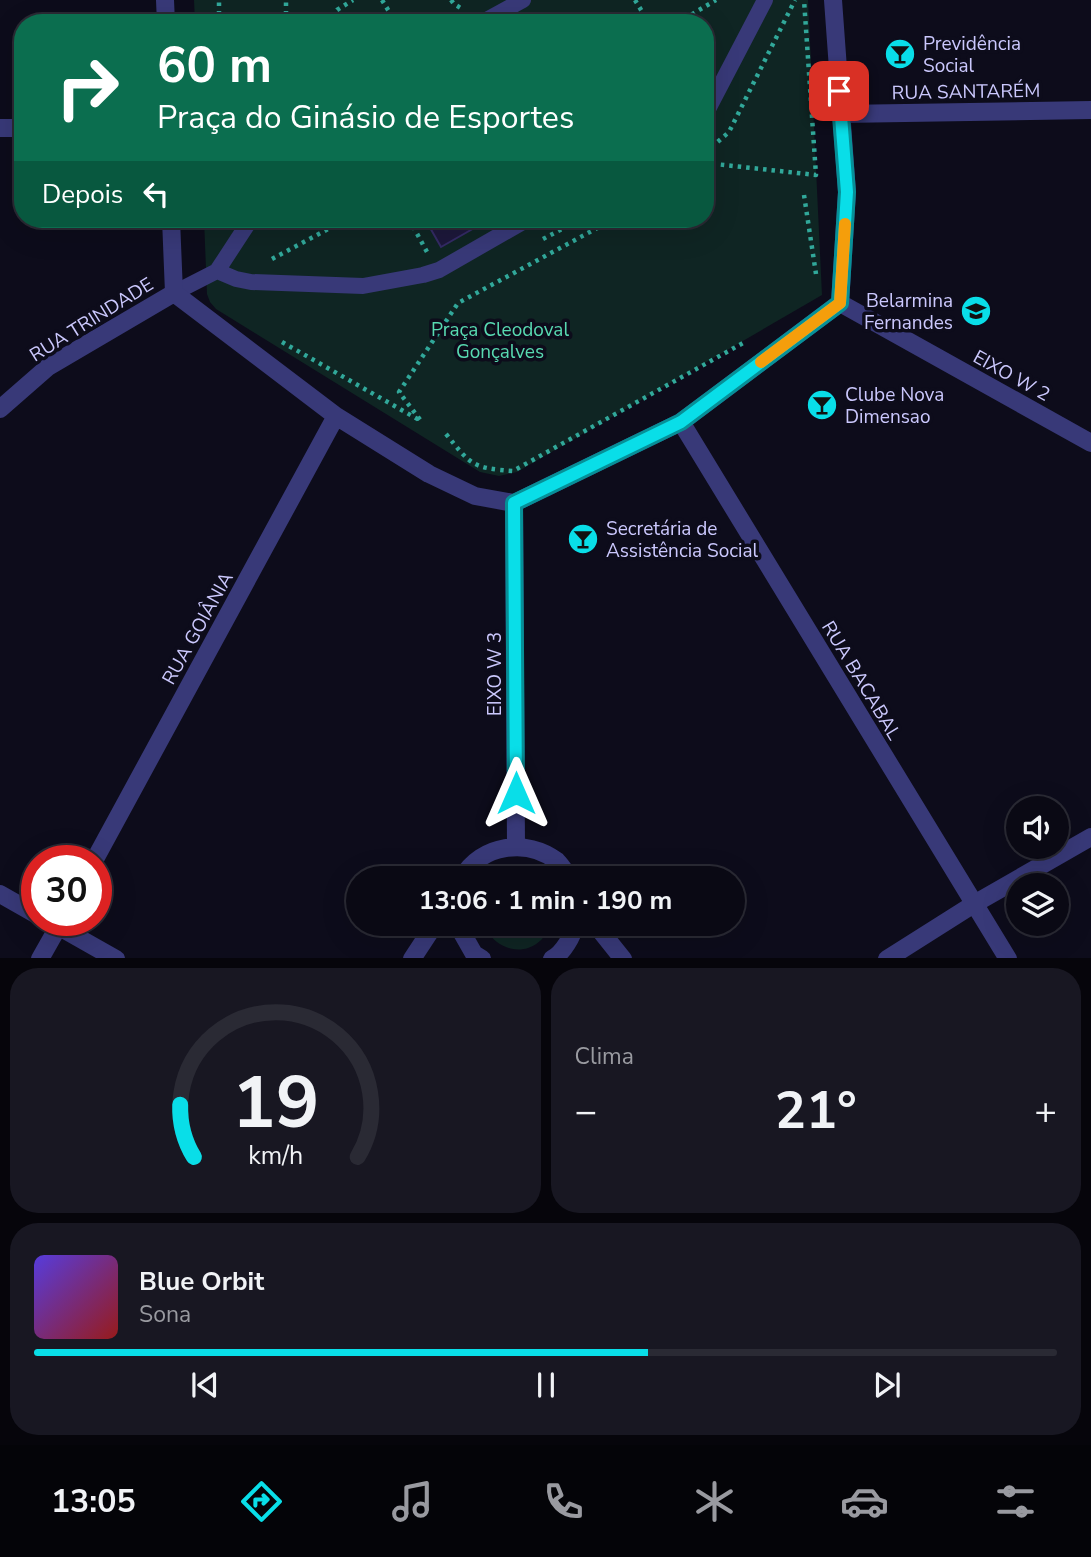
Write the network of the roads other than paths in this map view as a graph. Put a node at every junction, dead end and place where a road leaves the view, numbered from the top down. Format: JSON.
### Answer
{"nodes":[{"id":1,"x":523,"y":0,"type":"edge"},
{"id":2,"x":765,"y":0,"type":"edge"},
{"id":3,"x":833,"y":0,"type":"edge"},
{"id":4,"x":497,"y":14,"type":"edge"},
{"id":5,"x":714,"y":98,"type":"edge"},
{"id":6,"x":1091,"y":110,"type":"edge"},
{"id":7,"x":841,"y":114,"type":"junction"},
{"id":8,"x":171,"y":228,"type":"edge"},
{"id":9,"x":245,"y":228,"type":"edge"},
{"id":10,"x":511,"y":228,"type":"edge"},
{"id":11,"x":217,"y":271,"type":"junction"},
{"id":12,"x":174,"y":293,"type":"junction"},
{"id":13,"x":840,"y":303,"type":"junction"},
{"id":14,"x":0,"y":409,"type":"edge"},
{"id":15,"x":336,"y":416,"type":"junction"},
{"id":16,"x":681,"y":422,"type":"junction"},
{"id":17,"x":1091,"y":443,"type":"edge"},
{"id":18,"x":514,"y":503,"type":"junction"},
{"id":19,"x":1091,"y":837,"type":"edge"},
{"id":20,"x":103,"y":845,"type":"edge"},
{"id":21,"x":516,"y":846,"type":"junction"},
{"id":22,"x":473,"y":866,"type":"edge"},
{"id":23,"x":561,"y":866,"type":"edge"},
{"id":24,"x":0,"y":894,"type":"edge"},
{"id":25,"x":974,"y":904,"type":"junction"},
{"id":26,"x":21,"y":906,"type":"edge"},
{"id":27,"x":50,"y":936,"type":"edge"},
{"id":28,"x":78,"y":936,"type":"edge"},
{"id":29,"x":427,"y":936,"type":"edge"},
{"id":30,"x":464,"y":936,"type":"edge"},
{"id":31,"x":571,"y":936,"type":"edge"},
{"id":32,"x":605,"y":936,"type":"edge"},
{"id":33,"x":40,"y":958,"type":"edge"},
{"id":34,"x":116,"y":958,"type":"edge"},
{"id":35,"x":412,"y":958,"type":"edge"},
{"id":36,"x":482,"y":958,"type":"edge"},
{"id":37,"x":552,"y":958,"type":"edge"},
{"id":38,"x":623,"y":958,"type":"edge"},
{"id":39,"x":887,"y":958,"type":"edge"},
{"id":40,"x":1007,"y":958,"type":"edge"}],
"edges":[{"from":1,"to":4,"type":"lane"},
{"from":2,"to":5,"type":"lane"},
{"from":3,"to":7,"type":"street"},
{"from":6,"to":7,"type":"street","name":"RUA SANTARÉM"},
{"from":7,"to":13,"type":"street"},
{"from":8,"to":12,"type":"street"},
{"from":9,"to":11,"type":"lane"},
{"from":10,"to":11,"type":"lane"},
{"from":11,"to":12,"type":"lane"},
{"from":12,"to":14,"type":"street","name":"RUA TRINDADE"},
{"from":12,"to":15,"type":"street"},
{"from":13,"to":16,"type":"street"},
{"from":13,"to":17,"type":"street","name":"EIXO W 2"},
{"from":15,"to":18,"type":"street"},
{"from":15,"to":20,"type":"street","name":"RUA GOIÂNIA"},
{"from":16,"to":18,"type":"street"},
{"from":16,"to":25,"type":"street","name":"RUA BACABAL"},
{"from":18,"to":21,"type":"street","name":"EIXO W 3"},
{"from":19,"to":25,"type":"street"},
{"from":21,"to":22,"type":"street"},
{"from":21,"to":23,"type":"street"},
{"from":24,"to":26,"type":"street"},
{"from":25,"to":39,"type":"street"},
{"from":25,"to":40,"type":"street","name":"RUA BACABAL"},
{"from":27,"to":33,"type":"street"},
{"from":28,"to":34,"type":"street"},
{"from":29,"to":35,"type":"street"},
{"from":30,"to":36,"type":"street"},
{"from":31,"to":37,"type":"street"},
{"from":32,"to":38,"type":"street"}]}
